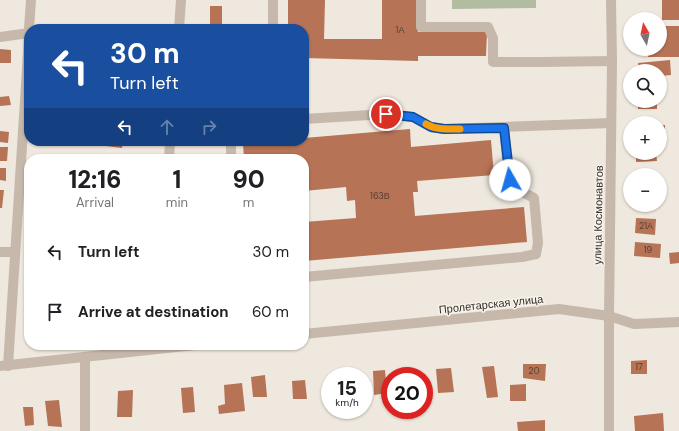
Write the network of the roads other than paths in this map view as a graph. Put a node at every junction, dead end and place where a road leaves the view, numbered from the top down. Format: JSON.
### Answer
{"nodes":[{"id":1,"x":31,"y":0,"type":"edge"},
{"id":2,"x":181,"y":0,"type":"edge"},
{"id":3,"x":273,"y":0,"type":"edge"},
{"id":4,"x":421,"y":0,"type":"edge"},
{"id":5,"x":611,"y":0,"type":"edge"},
{"id":6,"x":30,"y":24,"type":"edge"},
{"id":7,"x":179,"y":24,"type":"edge"},
{"id":8,"x":273,"y":24,"type":"edge"},
{"id":9,"x":24,"y":34,"type":"edge"},
{"id":10,"x":0,"y":37,"type":"edge"},
{"id":11,"x":612,"y":61,"type":"junction"},
{"id":12,"x":24,"y":114,"type":"edge"},
{"id":13,"x":309,"y":120,"type":"edge"},
{"id":14,"x":611,"y":123,"type":"junction"},
{"id":15,"x":504,"y":128,"type":"junction"},
{"id":16,"x":0,"y":252,"type":"edge"},
{"id":17,"x":15,"y":252,"type":"junction"},
{"id":18,"x":309,"y":277,"type":"edge"},
{"id":19,"x":609,"y":316,"type":"junction"},
{"id":20,"x":679,"y":322,"type":"edge"},
{"id":21,"x":309,"y":334,"type":"edge"},
{"id":22,"x":131,"y":350,"type":"edge"},
{"id":23,"x":84,"y":356,"type":"junction"},
{"id":24,"x":4,"y":366,"type":"edge"},
{"id":25,"x":85,"y":431,"type":"edge"},
{"id":26,"x":609,"y":431,"type":"edge"}],
"edges":[{"from":1,"to":6,"type":"street"},
{"from":2,"to":7,"type":"street"},
{"from":3,"to":8,"type":"street"},
{"from":4,"to":11,"type":"street"},
{"from":5,"to":11,"type":"street","name":"улица Космонавтов"},
{"from":9,"to":10,"type":"street"},
{"from":11,"to":14,"type":"street","name":"улица Космонавтов"},
{"from":12,"to":17,"type":"street"},
{"from":13,"to":15,"type":"street"},
{"from":14,"to":15,"type":"street"},
{"from":14,"to":19,"type":"street","name":"улица Космонавтов"},
{"from":15,"to":18,"type":"street"},
{"from":16,"to":17,"type":"street"},
{"from":17,"to":24,"type":"street"},
{"from":19,"to":20,"type":"street","name":"Пролетарская улица"},
{"from":19,"to":21,"type":"street","name":"Пролетарская улица"},
{"from":19,"to":26,"type":"street","name":"улица Космонавтов"},
{"from":22,"to":23,"type":"street"},
{"from":23,"to":24,"type":"street"},
{"from":23,"to":25,"type":"street"}]}
